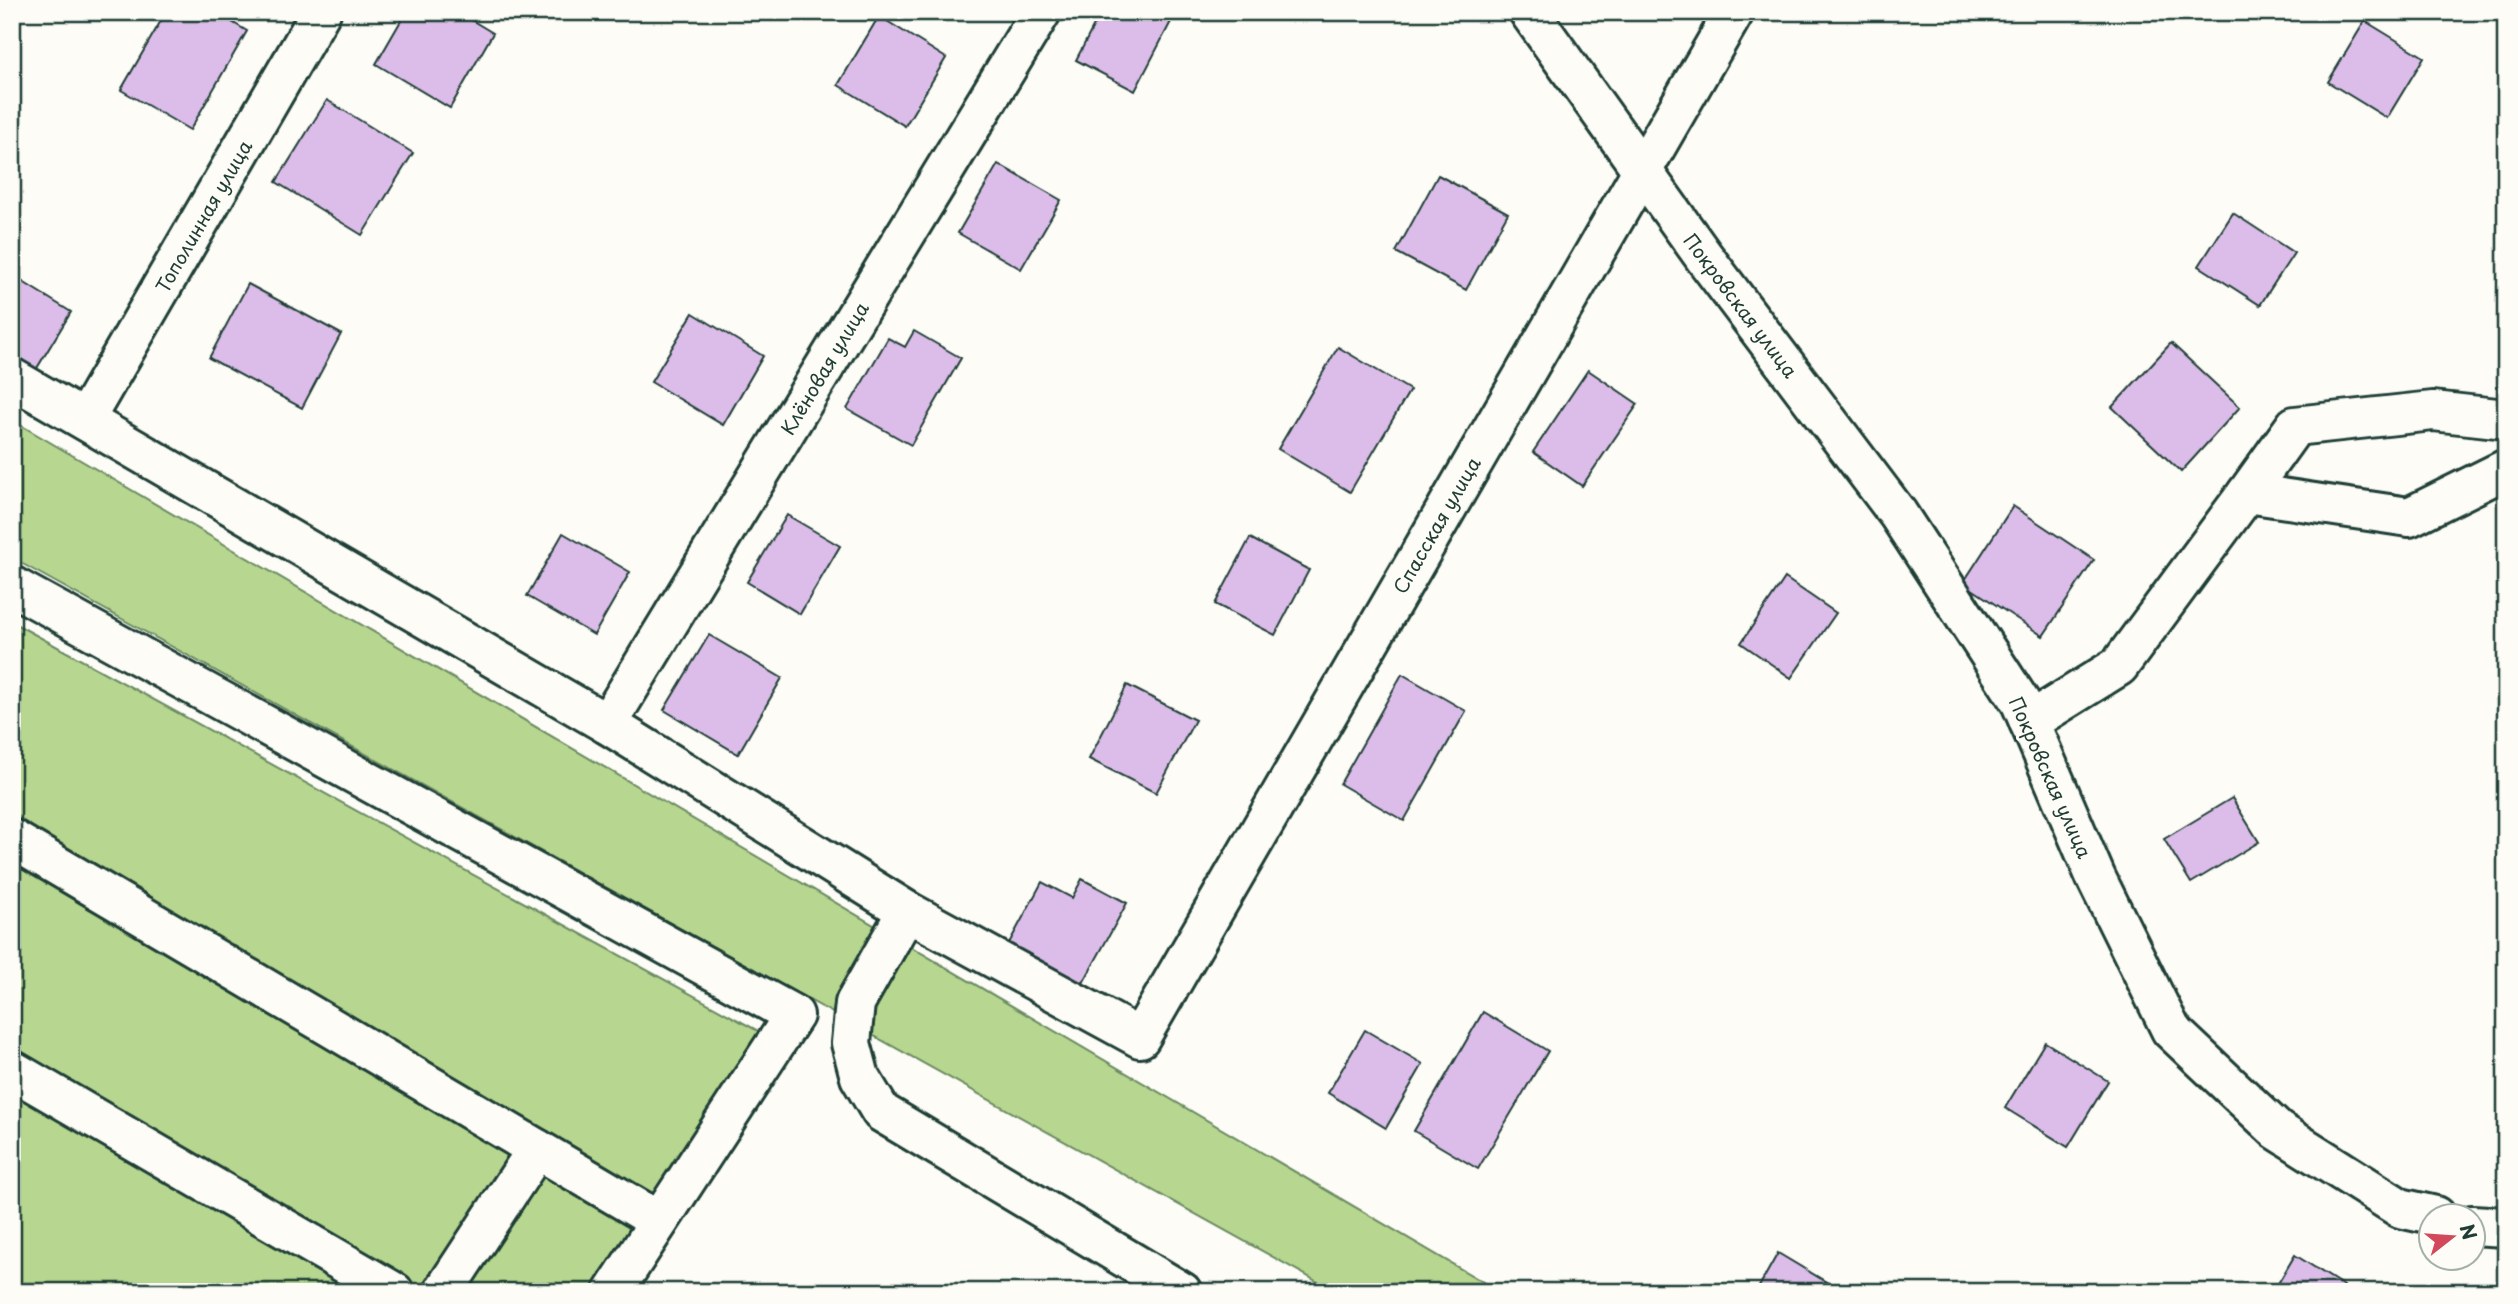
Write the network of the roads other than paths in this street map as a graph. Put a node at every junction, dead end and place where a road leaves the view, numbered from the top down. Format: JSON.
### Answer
{"nodes":[{"id":1,"x":321,"y":12,"type":"edge"},
{"id":2,"x":1041,"y":12,"type":"edge"},
{"id":3,"x":1529,"y":12,"type":"edge"},
{"id":4,"x":1734,"y":12,"type":"edge"},
{"id":5,"x":1642,"y":169,"type":"junction"},
{"id":6,"x":12,"y":378,"type":"edge"},
{"id":7,"x":85,"y":419,"type":"junction"},
{"id":8,"x":2506,"y":419,"type":"edge"},
{"id":9,"x":2506,"y":469,"type":"edge"},
{"id":10,"x":2247,"y":493,"type":"junction"},
{"id":11,"x":12,"y":586,"type":"edge"},
{"id":12,"x":2029,"y":722,"type":"junction"},
{"id":13,"x":607,"y":724,"type":"junction"},
{"id":14,"x":12,"y":839,"type":"edge"},
{"id":15,"x":908,"y":911,"type":"junction"},
{"id":16,"x":12,"y":1070,"type":"edge"},
{"id":17,"x":537,"y":1149,"type":"junction"},
{"id":18,"x":2416,"y":1211,"type":"edge"},
{"id":19,"x":659,"y":1220,"type":"junction"},
{"id":20,"x":2486,"y":1226,"type":"edge"},
{"id":21,"x":2506,"y":1227,"type":"edge"},
{"id":22,"x":394,"y":1292,"type":"edge"},
{"id":23,"x":443,"y":1292,"type":"edge"},
{"id":24,"x":613,"y":1292,"type":"edge"},
{"id":25,"x":1182,"y":1292,"type":"edge"}],
"edges":[{"from":1,"to":7,"type":"street","name":"Тополинная улица"},
{"from":2,"to":13,"type":"street","name":"Клёновая улица"},
{"from":3,"to":5,"type":"street","name":"Покровская улица"},
{"from":4,"to":5,"type":"street","name":"Спасская улица"},
{"from":5,"to":12,"type":"street","name":"Покровская улица"},
{"from":5,"to":15,"type":"street","name":"Спасская улица"},
{"from":6,"to":7,"type":"street"},
{"from":7,"to":13,"type":"street"},
{"from":8,"to":10,"type":"street"},
{"from":9,"to":10,"type":"street"},
{"from":10,"to":12,"type":"street"},
{"from":11,"to":19,"type":"street"},
{"from":12,"to":18,"type":"street","name":"Покровская улица"},
{"from":13,"to":15,"type":"street"},
{"from":14,"to":17,"type":"street"},
{"from":15,"to":25,"type":"street"},
{"from":16,"to":22,"type":"street"},
{"from":17,"to":19,"type":"street"},
{"from":17,"to":23,"type":"street"},
{"from":19,"to":24,"type":"street"},
{"from":20,"to":21,"type":"street"}]}
